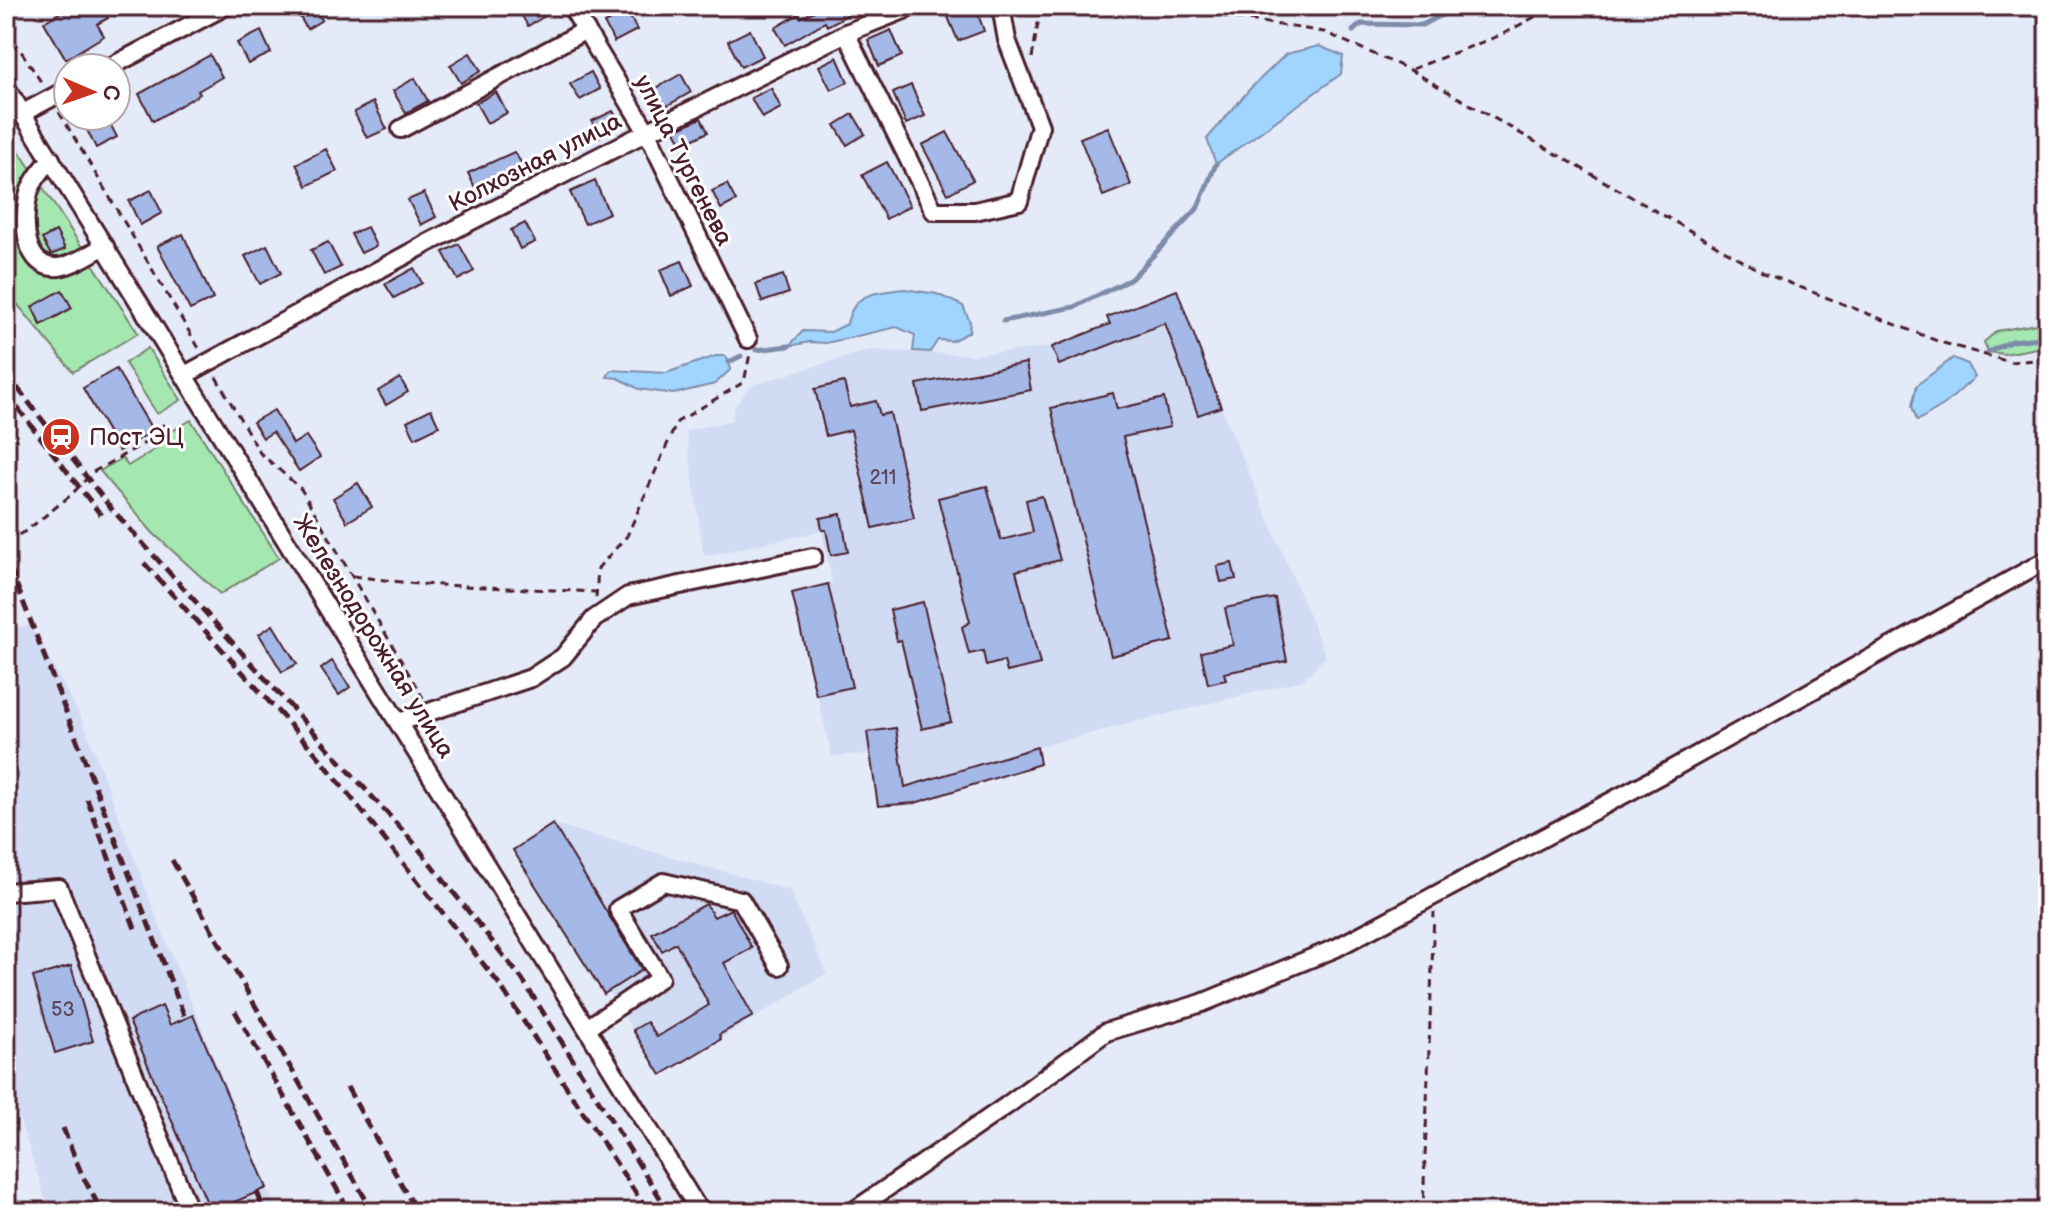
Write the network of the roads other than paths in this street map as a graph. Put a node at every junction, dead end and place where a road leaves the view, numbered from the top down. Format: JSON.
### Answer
{"nodes":[{"id":1,"x":226,"y":6,"type":"edge"},
{"id":2,"x":571,"y":6,"type":"edge"},
{"id":3,"x":914,"y":6,"type":"edge"},
{"id":4,"x":1001,"y":6,"type":"edge"},
{"id":5,"x":586,"y":30,"type":"junction"},
{"id":6,"x":846,"y":33,"type":"junction"},
{"id":7,"x":132,"y":55,"type":"edge"},
{"id":8,"x":6,"y":87,"type":"edge"},
{"id":9,"x":52,"y":97,"type":"edge"},
{"id":10,"x":23,"y":113,"type":"junction"},
{"id":11,"x":401,"y":129,"type":"dead end"},
{"id":12,"x":647,"y":132,"type":"junction"},
{"id":13,"x":51,"y":159,"type":"junction"},
{"id":14,"x":105,"y":246,"type":"junction"},
{"id":15,"x":748,"y":339,"type":"road end"},
{"id":16,"x":185,"y":375,"type":"junction"},
{"id":17,"x":813,"y":557,"type":"dead end"},
{"id":18,"x":2048,"y":559,"type":"edge"},
{"id":19,"x":399,"y":722,"type":"junction"},
{"id":20,"x":6,"y":892,"type":"edge"},
{"id":21,"x":779,"y":966,"type":"dead end"},
{"id":22,"x":587,"y":1028,"type":"junction"},
{"id":23,"x":190,"y":1212,"type":"edge"},
{"id":24,"x":700,"y":1212,"type":"edge"},
{"id":25,"x":852,"y":1212,"type":"edge"}],
"edges":[{"from":1,"to":7,"type":"street"},
{"from":2,"to":5,"type":"street","name":"улица Тургенева"},
{"from":3,"to":6,"type":"street","name":"Колхозная улица"},
{"from":4,"to":6,"type":"street"},
{"from":5,"to":11,"type":"street"},
{"from":5,"to":12,"type":"street","name":"улица Тургенева"},
{"from":6,"to":12,"type":"street","name":"Колхозная улица"},
{"from":8,"to":10,"type":"street","name":"Железнодорожная улица"},
{"from":9,"to":10,"type":"street"},
{"from":10,"to":13,"type":"street","name":"Железнодорожная улица"},
{"from":12,"to":15,"type":"street","name":"улица Тургенева"},
{"from":12,"to":16,"type":"street","name":"Колхозная улица"},
{"from":13,"to":14,"type":"street","name":"Железнодорожная улица"},
{"from":13,"to":14,"type":"street"},
{"from":14,"to":16,"type":"street","name":"Железнодорожная улица"},
{"from":16,"to":19,"type":"street","name":"Железнодорожная улица"},
{"from":17,"to":19,"type":"street"},
{"from":18,"to":25,"type":"street"},
{"from":19,"to":22,"type":"street","name":"Железнодорожная улица"},
{"from":20,"to":23,"type":"street"},
{"from":21,"to":22,"type":"street"},
{"from":22,"to":24,"type":"street","name":"Железнодорожная улица"}]}
